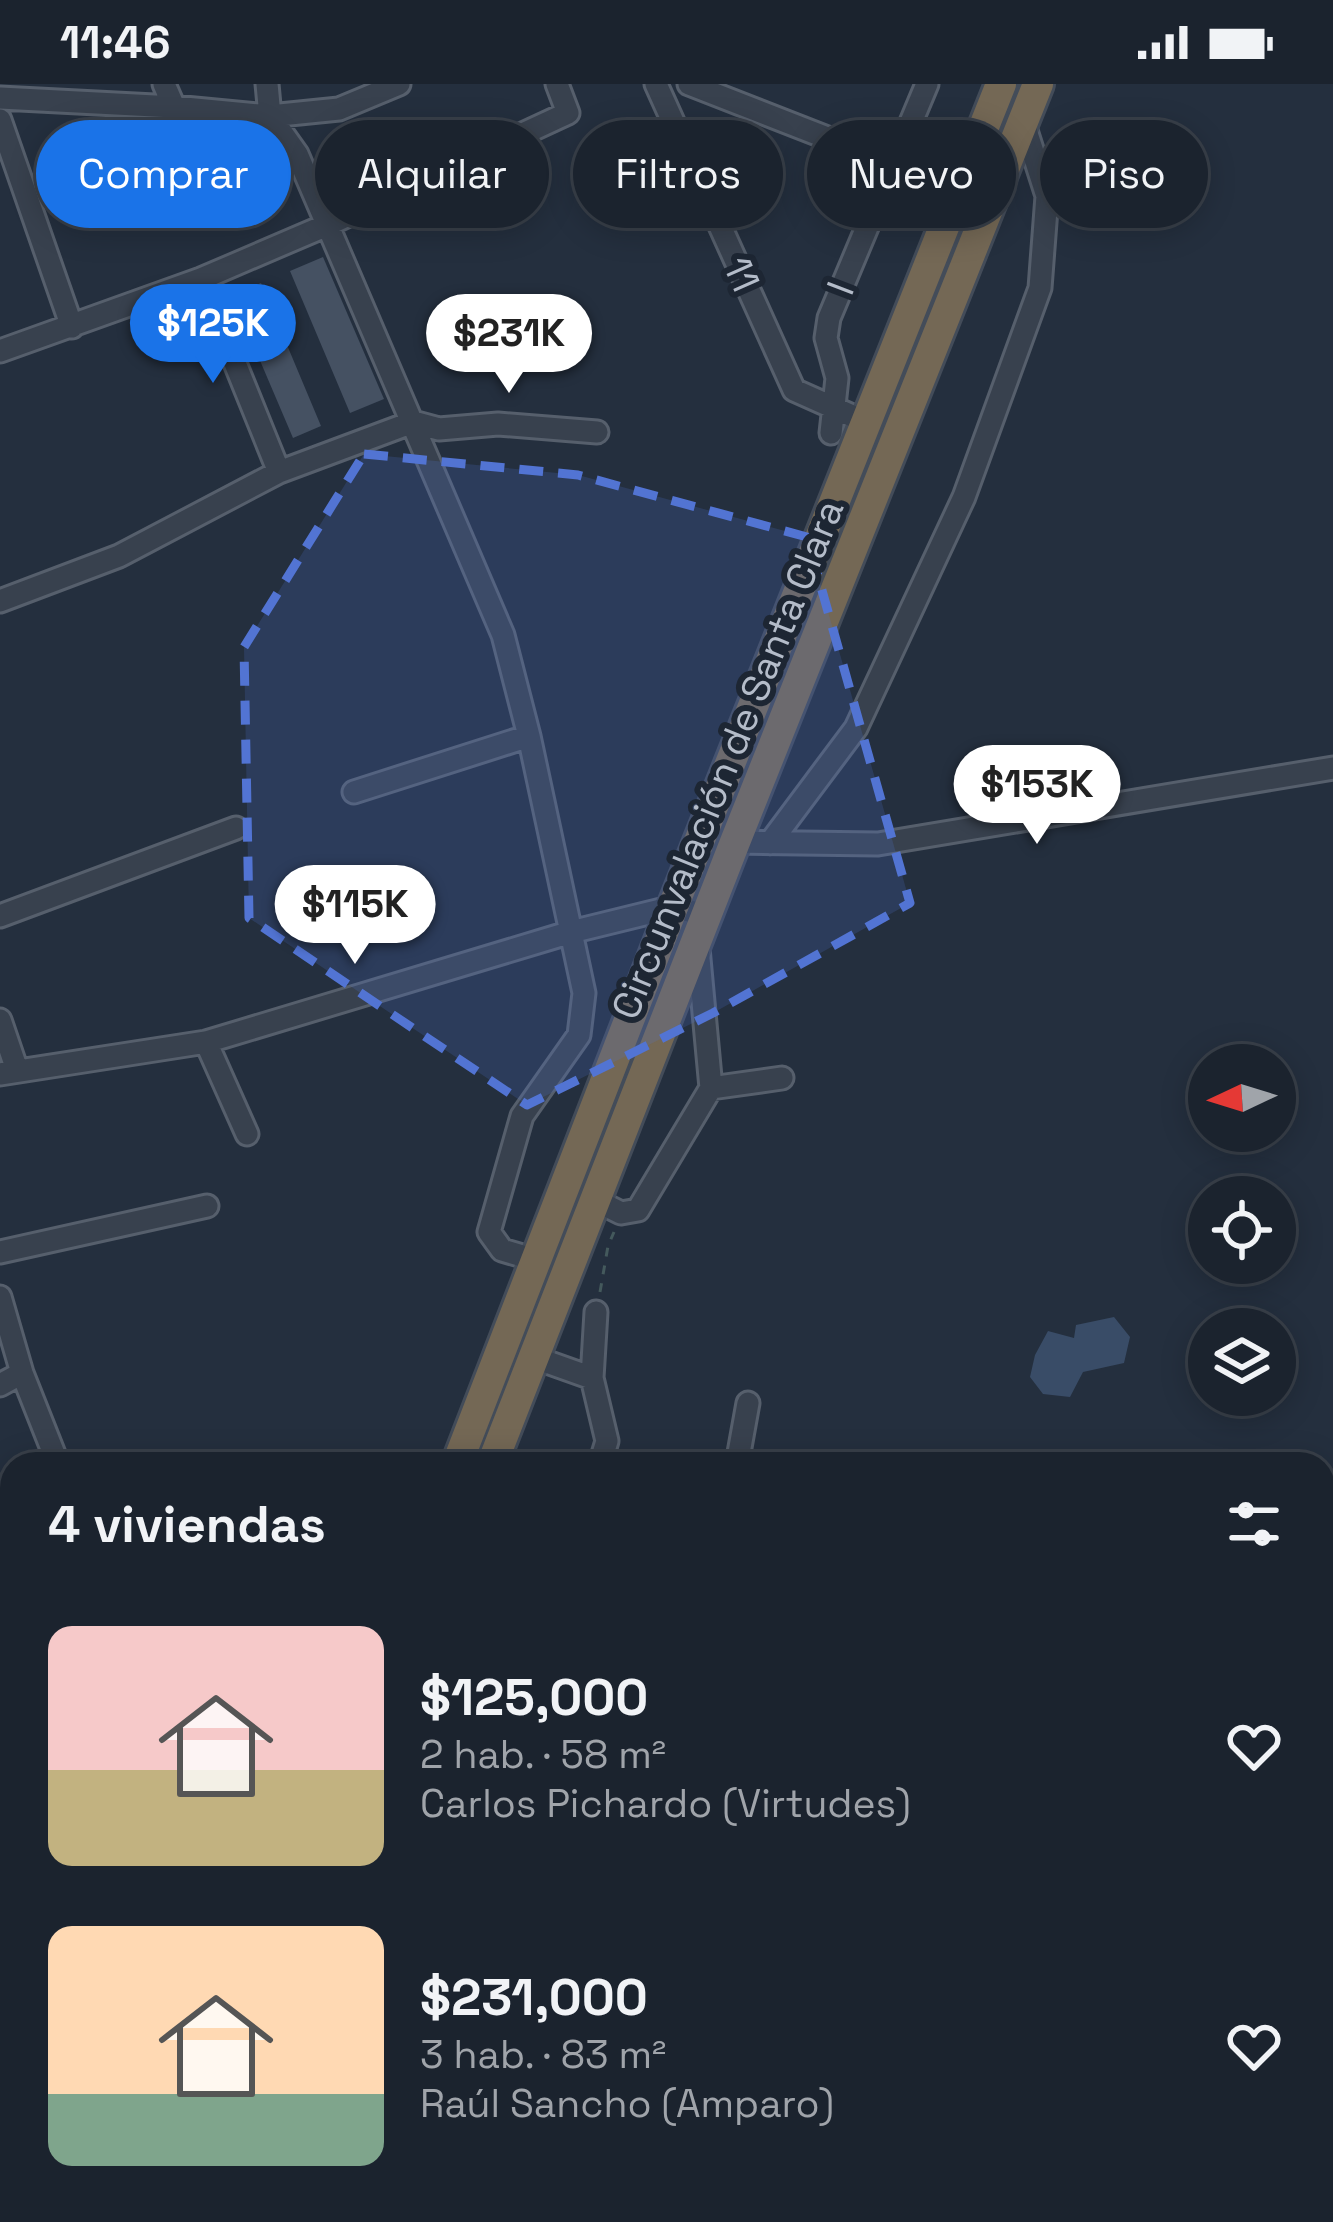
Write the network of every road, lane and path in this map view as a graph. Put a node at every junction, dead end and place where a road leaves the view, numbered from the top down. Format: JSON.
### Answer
{"nodes":[{"id":1,"x":164,"y":84,"type":"edge"},
{"id":2,"x":267,"y":84,"type":"edge"},
{"id":3,"x":399,"y":84,"type":"edge"},
{"id":4,"x":557,"y":84,"type":"edge"},
{"id":5,"x":656,"y":84,"type":"edge"},
{"id":6,"x":689,"y":84,"type":"edge"},
{"id":7,"x":927,"y":84,"type":"edge"},
{"id":8,"x":1001,"y":84,"type":"edge"},
{"id":9,"x":1038,"y":84,"type":"edge"},
{"id":10,"x":0,"y":98,"type":"edge"},
{"id":11,"x":173,"y":107,"type":"junction"},
{"id":12,"x":270,"y":116,"type":"junction"},
{"id":13,"x":0,"y":120,"type":"edge"},
{"id":14,"x":912,"y":120,"type":"edge"},
{"id":15,"x":549,"y":121,"type":"edge"},
{"id":16,"x":1023,"y":121,"type":"junction"},
{"id":17,"x":807,"y":130,"type":"edge"},
{"id":18,"x":315,"y":197,"type":"edge"},
{"id":19,"x":320,"y":228,"type":"edge"},
{"id":20,"x":328,"y":228,"type":"edge"},
{"id":21,"x":867,"y":228,"type":"edge"},
{"id":22,"x":201,"y":280,"type":"junction"},
{"id":23,"x":71,"y":326,"type":"junction"},
{"id":24,"x":0,"y":351,"type":"edge"},
{"id":25,"x":834,"y":410,"type":"junction"},
{"id":26,"x":413,"y":422,"type":"junction"},
{"id":27,"x":868,"y":423,"type":"junction"},
{"id":28,"x":597,"y":432,"type":"dead end"},
{"id":29,"x":831,"y":433,"type":"dead end"},
{"id":30,"x":279,"y":472,"type":"junction"},
{"id":31,"x":0,"y":601,"type":"edge"},
{"id":32,"x":529,"y":736,"type":"junction"},
{"id":33,"x":1333,"y":768,"type":"edge"},
{"id":34,"x":353,"y":792,"type":"dead end"},
{"id":35,"x":236,"y":828,"type":"dead end"},
{"id":36,"x":735,"y":842,"type":"junction"},
{"id":37,"x":770,"y":842,"type":"junction"},
{"id":38,"x":673,"y":907,"type":"junction"},
{"id":39,"x":0,"y":916,"type":"edge"},
{"id":40,"x":702,"y":927,"type":"junction"},
{"id":41,"x":571,"y":932,"type":"junction"},
{"id":42,"x":0,"y":1020,"type":"edge"},
{"id":43,"x":206,"y":1042,"type":"junction"},
{"id":44,"x":9,"y":1072,"type":"edge"},
{"id":45,"x":782,"y":1078,"type":"dead end"},
{"id":46,"x":711,"y":1088,"type":"junction"},
{"id":47,"x":247,"y":1134,"type":"dead end"},
{"id":48,"x":207,"y":1206,"type":"dead end"},
{"id":49,"x":608,"y":1207,"type":"junction"},
{"id":50,"x":0,"y":1252,"type":"edge"},
{"id":51,"x":536,"y":1260,"type":"junction"},
{"id":52,"x":0,"y":1297,"type":"edge"},
{"id":53,"x":596,"y":1312,"type":"joint"},
{"id":54,"x":533,"y":1357,"type":"junction"},
{"id":55,"x":22,"y":1373,"type":"junction"},
{"id":56,"x":592,"y":1378,"type":"junction"},
{"id":57,"x":0,"y":1385,"type":"edge"},
{"id":58,"x":748,"y":1403,"type":"dead end"},
{"id":59,"x":53,"y":1452,"type":"edge"},
{"id":60,"x":462,"y":1452,"type":"edge"},
{"id":61,"x":501,"y":1452,"type":"edge"},
{"id":62,"x":604,"y":1452,"type":"edge"},
{"id":63,"x":739,"y":1452,"type":"edge"}],
"edges":[{"from":1,"to":11,"type":"street"},
{"from":2,"to":12,"type":"street"},
{"from":3,"to":12,"type":"street"},
{"from":4,"to":15,"type":"street"},
{"from":5,"to":25,"type":"street","name":"11"},
{"from":6,"to":17,"type":"street"},
{"from":7,"to":14,"type":"street","name":"I"},
{"from":8,"to":27,"type":"highway","name":"Circunvalación de Santa Clara"},
{"from":9,"to":16,"type":"highway","name":"Circunvalación de Santa Clara"},
{"from":10,"to":11,"type":"street"},
{"from":11,"to":12,"type":"street"},
{"from":12,"to":18,"type":"street"},
{"from":13,"to":23,"type":"street"},
{"from":16,"to":36,"type":"highway","name":"Circunvalación de Santa Clara"},
{"from":16,"to":37,"type":"street"},
{"from":19,"to":22,"type":"street"},
{"from":20,"to":26,"type":"street"},
{"from":21,"to":25,"type":"street","name":"I"},
{"from":22,"to":23,"type":"street"},
{"from":22,"to":30,"type":"street"},
{"from":23,"to":24,"type":"street"},
{"from":25,"to":27,"type":"street","name":"11"},
{"from":25,"to":29,"type":"street","name":"I"},
{"from":26,"to":28,"type":"street"},
{"from":26,"to":30,"type":"street"},
{"from":26,"to":32,"type":"street"},
{"from":27,"to":38,"type":"highway","name":"Circunvalación de Santa Clara"},
{"from":30,"to":31,"type":"street"},
{"from":32,"to":34,"type":"street"},
{"from":32,"to":41,"type":"street"},
{"from":33,"to":37,"type":"street"},
{"from":35,"to":39,"type":"street"},
{"from":36,"to":37,"type":"street"},
{"from":36,"to":40,"type":"highway","name":"Circunvalación de Santa Clara"},
{"from":38,"to":40,"type":"street"},
{"from":38,"to":41,"type":"street"},
{"from":38,"to":51,"type":"highway","name":"Circunvalación de Santa Clara"},
{"from":40,"to":46,"type":"street"},
{"from":40,"to":49,"type":"highway","name":"Circunvalación de Santa Clara"},
{"from":41,"to":43,"type":"street"},
{"from":41,"to":51,"type":"street"},
{"from":42,"to":44,"type":"street"},
{"from":43,"to":44,"type":"street"},
{"from":43,"to":47,"type":"street"},
{"from":45,"to":46,"type":"street"},
{"from":46,"to":49,"type":"street"},
{"from":48,"to":50,"type":"street"},
{"from":49,"to":53,"type":"path"},
{"from":49,"to":54,"type":"highway","name":"Circunvalación de Santa Clara"},
{"from":51,"to":60,"type":"highway","name":"Circunvalación de Santa Clara"},
{"from":52,"to":55,"type":"street"},
{"from":53,"to":56,"type":"street"},
{"from":54,"to":56,"type":"street"},
{"from":54,"to":61,"type":"highway","name":"Circunvalación de Santa Clara"},
{"from":55,"to":57,"type":"street"},
{"from":55,"to":59,"type":"street"},
{"from":56,"to":62,"type":"street"},
{"from":58,"to":63,"type":"street"}]}
